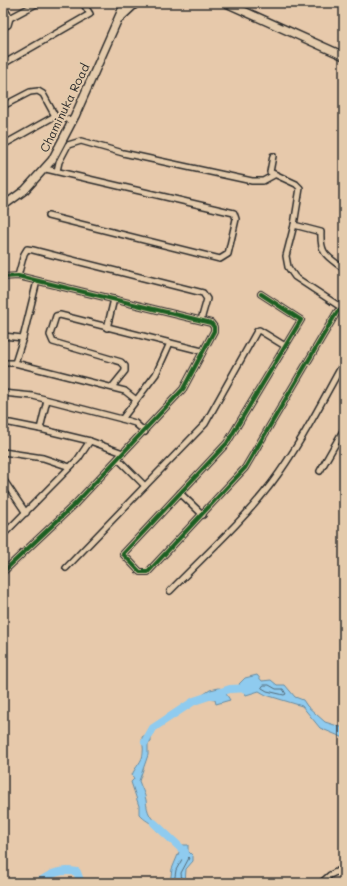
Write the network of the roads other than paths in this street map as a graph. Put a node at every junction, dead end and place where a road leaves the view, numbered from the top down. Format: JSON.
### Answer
{"nodes":[{"id":1,"x":38,"y":3,"type":"edge"},
{"id":2,"x":83,"y":3,"type":"edge"},
{"id":3,"x":125,"y":3,"type":"edge"},
{"id":4,"x":136,"y":3,"type":"edge"},
{"id":5,"x":226,"y":3,"type":"edge"},
{"id":6,"x":3,"y":7,"type":"edge"},
{"id":7,"x":10,"y":18,"type":"junction"},
{"id":8,"x":117,"y":21,"type":"junction"},
{"id":9,"x":3,"y":27,"type":"edge"},
{"id":10,"x":344,"y":56,"type":"edge"},
{"id":11,"x":3,"y":64,"type":"edge"},
{"id":12,"x":3,"y":106,"type":"edge"},
{"id":13,"x":56,"y":116,"type":"junction"},
{"id":14,"x":73,"y":121,"type":"junction"},
{"id":15,"x":3,"y":145,"type":"edge"},
{"id":16,"x":273,"y":156,"type":"dead end"},
{"id":17,"x":46,"y":168,"type":"junction"},
{"id":18,"x":57,"y":171,"type":"junction"},
{"id":19,"x":274,"y":175,"type":"junction"},
{"id":20,"x":3,"y":206,"type":"edge"},
{"id":21,"x":48,"y":216,"type":"dead end"},
{"id":22,"x":294,"y":225,"type":"junction"},
{"id":23,"x":344,"y":269,"type":"edge"},
{"id":24,"x":18,"y":276,"type":"junction"},
{"id":25,"x":3,"y":277,"type":"edge"},
{"id":26,"x":37,"y":281,"type":"junction"},
{"id":27,"x":261,"y":294,"type":"dead end"},
{"id":28,"x":114,"y":299,"type":"junction"},
{"id":29,"x":343,"y":308,"type":"edge"},
{"id":30,"x":201,"y":320,"type":"junction"},
{"id":31,"x":106,"y":328,"type":"junction"},
{"id":32,"x":3,"y":336,"type":"edge"},
{"id":33,"x":23,"y":338,"type":"junction"},
{"id":34,"x":170,"y":343,"type":"junction"},
{"id":35,"x":285,"y":346,"type":"junction"},
{"id":36,"x":202,"y":351,"type":"junction"},
{"id":37,"x":344,"y":362,"type":"edge"},
{"id":38,"x":3,"y":363,"type":"edge"},
{"id":39,"x":15,"y":363,"type":"junction"},
{"id":40,"x":112,"y":387,"type":"junction"},
{"id":41,"x":3,"y":393,"type":"edge"},
{"id":42,"x":135,"y":399,"type":"junction"},
{"id":43,"x":47,"y":400,"type":"junction"},
{"id":44,"x":122,"y":419,"type":"junction"},
{"id":45,"x":3,"y":423,"type":"edge"},
{"id":46,"x":40,"y":429,"type":"junction"},
{"id":47,"x":344,"y":429,"type":"edge"},
{"id":48,"x":145,"y":432,"type":"junction"},
{"id":49,"x":90,"y":441,"type":"junction"},
{"id":50,"x":3,"y":452,"type":"edge"},
{"id":51,"x":123,"y":453,"type":"junction"},
{"id":52,"x":118,"y":459,"type":"junction"},
{"id":53,"x":70,"y":467,"type":"junction"},
{"id":54,"x":320,"y":471,"type":"dead end"},
{"id":55,"x":3,"y":479,"type":"edge"},
{"id":56,"x":145,"y":486,"type":"junction"},
{"id":57,"x":180,"y":493,"type":"junction"},
{"id":58,"x":26,"y":513,"type":"junction"},
{"id":59,"x":203,"y":515,"type":"junction"},
{"id":60,"x":4,"y":534,"type":"edge"},
{"id":61,"x":66,"y":568,"type":"dead end"},
{"id":62,"x":3,"y":572,"type":"edge"},
{"id":63,"x":170,"y":591,"type":"dead end"},
{"id":64,"x":344,"y":868,"type":"edge"},
{"id":65,"x":322,"y":883,"type":"edge"}],
"edges":[{"from":1,"to":7,"type":"street"},
{"from":2,"to":11,"type":"street"},
{"from":3,"to":8,"type":"main road","name":"Chaminuka Road"},
{"from":4,"to":8,"type":"main road"},
{"from":5,"to":10,"type":"main road"},
{"from":6,"to":7,"type":"street"},
{"from":7,"to":9,"type":"street"},
{"from":8,"to":14,"type":"main road","name":"Chaminuka Road"},
{"from":12,"to":13,"type":"street"},
{"from":13,"to":14,"type":"street"},
{"from":13,"to":15,"type":"street"},
{"from":14,"to":17,"type":"main road","name":"Chaminuka Road"},
{"from":16,"to":19,"type":"street"},
{"from":17,"to":18,"type":"street"},
{"from":17,"to":20,"type":"main road","name":"Chaminuka Road"},
{"from":18,"to":19,"type":"street"},
{"from":18,"to":21,"type":"street"},
{"from":19,"to":22,"type":"street"},
{"from":22,"to":23,"type":"street"},
{"from":22,"to":29,"type":"street"},
{"from":24,"to":25,"type":"street"},
{"from":24,"to":26,"type":"street"},
{"from":24,"to":30,"type":"street"},
{"from":26,"to":28,"type":"street"},
{"from":26,"to":33,"type":"street"},
{"from":27,"to":35,"type":"street"},
{"from":28,"to":30,"type":"street"},
{"from":28,"to":31,"type":"street"},
{"from":29,"to":59,"type":"street"},
{"from":30,"to":36,"type":"street"},
{"from":31,"to":34,"type":"street"},
{"from":31,"to":40,"type":"street"},
{"from":32,"to":33,"type":"street"},
{"from":33,"to":39,"type":"street"},
{"from":34,"to":36,"type":"street"},
{"from":34,"to":42,"type":"street"},
{"from":35,"to":56,"type":"street"},
{"from":35,"to":57,"type":"street"},
{"from":36,"to":48,"type":"street"},
{"from":37,"to":63,"type":"street"},
{"from":38,"to":39,"type":"street"},
{"from":39,"to":40,"type":"street"},
{"from":40,"to":42,"type":"street"},
{"from":41,"to":43,"type":"street"},
{"from":42,"to":44,"type":"street"},
{"from":43,"to":44,"type":"street"},
{"from":43,"to":46,"type":"street"},
{"from":44,"to":48,"type":"street"},
{"from":45,"to":46,"type":"street"},
{"from":46,"to":49,"type":"street"},
{"from":47,"to":54,"type":"street"},
{"from":48,"to":51,"type":"street"},
{"from":49,"to":51,"type":"street"},
{"from":49,"to":53,"type":"street"},
{"from":50,"to":53,"type":"street"},
{"from":51,"to":52,"type":"street"},
{"from":52,"to":56,"type":"street"},
{"from":52,"to":62,"type":"street"},
{"from":53,"to":58,"type":"street"},
{"from":55,"to":58,"type":"street"},
{"from":56,"to":61,"type":"street"},
{"from":57,"to":59,"type":"street"},
{"from":57,"to":59,"type":"street"},
{"from":58,"to":60,"type":"street"},
{"from":64,"to":65,"type":"street"}]}
